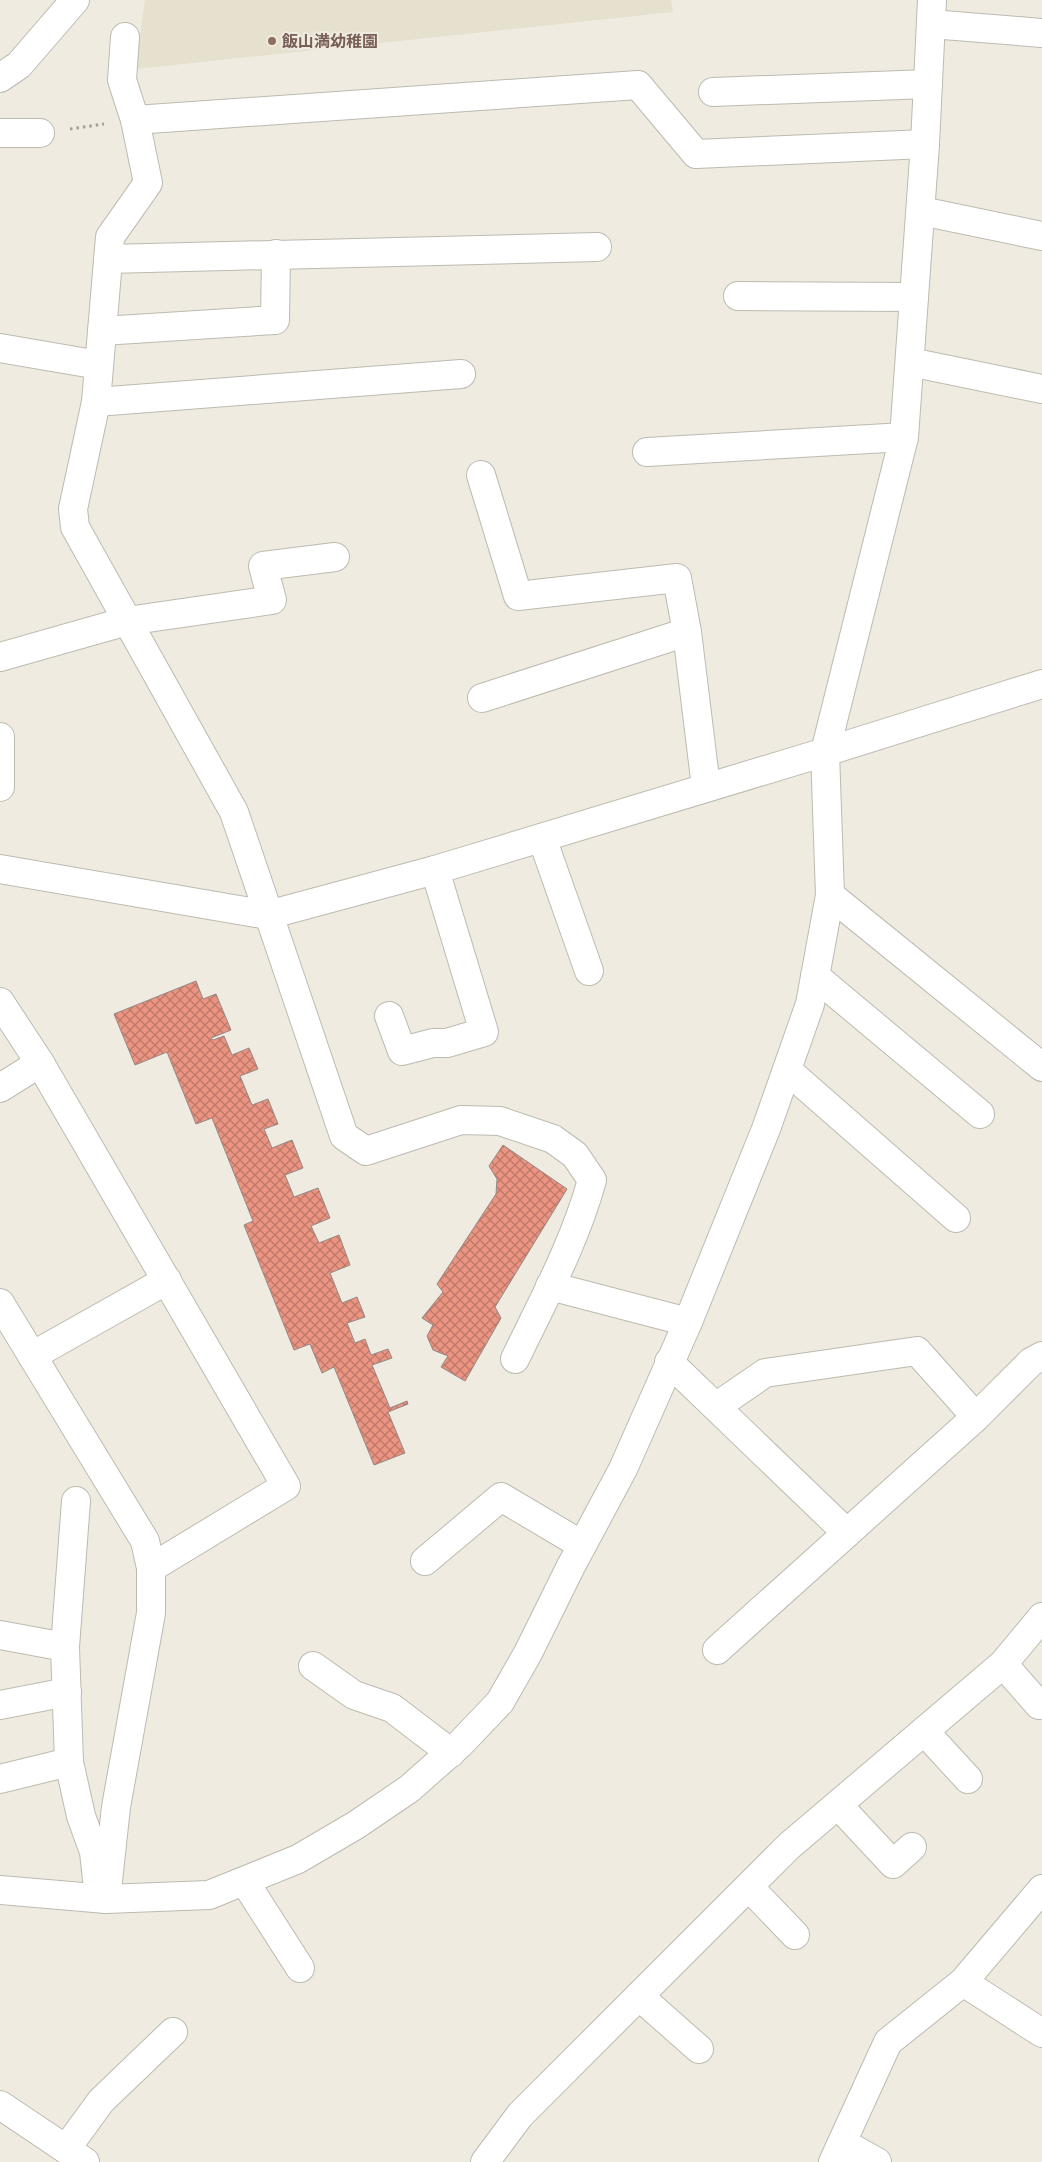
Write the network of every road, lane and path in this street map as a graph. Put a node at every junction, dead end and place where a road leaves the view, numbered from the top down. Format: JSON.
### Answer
{"nodes":[{"id":1,"x":75,"y":0,"type":"edge"},
{"id":2,"x":931,"y":12,"type":"edge"},
{"id":3,"x":1042,"y":33,"type":"edge"},
{"id":4,"x":125,"y":37,"type":"dead end"},
{"id":5,"x":0,"y":78,"type":"edge"},
{"id":6,"x":928,"y":84,"type":"junction"},
{"id":7,"x":713,"y":92,"type":"dead end"},
{"id":8,"x":135,"y":120,"type":"junction"},
{"id":9,"x":0,"y":134,"type":"edge"},
{"id":10,"x":40,"y":134,"type":"joint"},
{"id":11,"x":925,"y":144,"type":"junction"},
{"id":12,"x":921,"y":211,"type":"junction"},
{"id":13,"x":1042,"y":236,"type":"edge"},
{"id":14,"x":597,"y":247,"type":"dead end"},
{"id":15,"x":276,"y":254,"type":"junction"},
{"id":16,"x":108,"y":259,"type":"junction"},
{"id":17,"x":738,"y":296,"type":"dead end"},
{"id":18,"x":914,"y":297,"type":"junction"},
{"id":19,"x":102,"y":331,"type":"junction"},
{"id":20,"x":0,"y":348,"type":"edge"},
{"id":21,"x":910,"y":362,"type":"junction"},
{"id":22,"x":99,"y":365,"type":"junction"},
{"id":23,"x":461,"y":374,"type":"dead end"},
{"id":24,"x":1042,"y":389,"type":"edge"},
{"id":25,"x":96,"y":402,"type":"junction"},
{"id":26,"x":904,"y":437,"type":"junction"},
{"id":27,"x":647,"y":452,"type":"dead end"},
{"id":28,"x":481,"y":475,"type":"dead end"},
{"id":29,"x":336,"y":557,"type":"dead end"},
{"id":30,"x":127,"y":622,"type":"junction"},
{"id":31,"x":686,"y":632,"type":"junction"},
{"id":32,"x":0,"y":657,"type":"edge"},
{"id":33,"x":1042,"y":684,"type":"edge"},
{"id":34,"x":482,"y":698,"type":"dead end"},
{"id":35,"x":0,"y":737,"type":"edge"},
{"id":36,"x":825,"y":752,"type":"junction"},
{"id":37,"x":706,"y":787,"type":"junction"},
{"id":38,"x":0,"y":788,"type":"edge"},
{"id":39,"x":542,"y":838,"type":"junction"},
{"id":40,"x":0,"y":869,"type":"edge"},
{"id":41,"x":435,"y":870,"type":"junction"},
{"id":42,"x":830,"y":895,"type":"junction"},
{"id":43,"x":268,"y":916,"type":"junction"},
{"id":44,"x":589,"y":971,"type":"dead end"},
{"id":45,"x":815,"y":976,"type":"junction"},
{"id":46,"x":0,"y":1002,"type":"edge"},
{"id":47,"x":390,"y":1016,"type":"dead end"},
{"id":48,"x":40,"y":1064,"type":"junction"},
{"id":49,"x":1042,"y":1066,"type":"edge"},
{"id":50,"x":787,"y":1070,"type":"junction"},
{"id":51,"x":0,"y":1088,"type":"edge"},
{"id":52,"x":980,"y":1114,"type":"dead end"},
{"id":53,"x":956,"y":1218,"type":"dead end"},
{"id":54,"x":167,"y":1280,"type":"junction"},
{"id":55,"x":550,"y":1286,"type":"junction"},
{"id":56,"x":0,"y":1303,"type":"edge"},
{"id":57,"x":688,"y":1322,"type":"junction"},
{"id":58,"x":32,"y":1356,"type":"junction"},
{"id":59,"x":1042,"y":1356,"type":"edge"},
{"id":60,"x":515,"y":1359,"type":"dead end"},
{"id":61,"x":670,"y":1362,"type":"junction"},
{"id":62,"x":717,"y":1406,"type":"junction"},
{"id":63,"x":976,"y":1417,"type":"junction"},
{"id":64,"x":76,"y":1502,"type":"dead end"},
{"id":65,"x":848,"y":1533,"type":"junction"},
{"id":66,"x":582,"y":1545,"type":"junction"},
{"id":67,"x":425,"y":1561,"type":"dead end"},
{"id":68,"x":151,"y":1568,"type":"junction"},
{"id":69,"x":1042,"y":1617,"type":"edge"},
{"id":70,"x":0,"y":1635,"type":"edge"},
{"id":71,"x":65,"y":1647,"type":"junction"},
{"id":72,"x":717,"y":1650,"type":"dead end"},
{"id":73,"x":1003,"y":1664,"type":"junction"},
{"id":74,"x":313,"y":1666,"type":"dead end"},
{"id":75,"x":66,"y":1692,"type":"junction"},
{"id":76,"x":0,"y":1705,"type":"edge"},
{"id":77,"x":1039,"y":1705,"type":"dead end"},
{"id":78,"x":924,"y":1731,"type":"junction"},
{"id":79,"x":451,"y":1753,"type":"junction"},
{"id":80,"x":69,"y":1762,"type":"junction"},
{"id":81,"x":0,"y":1779,"type":"edge"},
{"id":82,"x":968,"y":1779,"type":"dead end"},
{"id":83,"x":838,"y":1806,"type":"junction"},
{"id":84,"x":912,"y":1847,"type":"dead end"},
{"id":85,"x":244,"y":1882,"type":"junction"},
{"id":86,"x":749,"y":1887,"type":"junction"},
{"id":87,"x":1042,"y":1889,"type":"edge"},
{"id":88,"x":0,"y":1890,"type":"edge"},
{"id":89,"x":102,"y":1898,"type":"junction"},
{"id":90,"x":795,"y":1935,"type":"dead end"},
{"id":91,"x":300,"y":1968,"type":"dead end"},
{"id":92,"x":963,"y":1982,"type":"junction"},
{"id":93,"x":639,"y":1996,"type":"junction"},
{"id":94,"x":173,"y":2032,"type":"dead end"},
{"id":95,"x":1042,"y":2033,"type":"edge"},
{"id":96,"x":699,"y":2049,"type":"dead end"},
{"id":97,"x":0,"y":2105,"type":"edge"},
{"id":98,"x":838,"y":2153,"type":"edge"},
{"id":99,"x":76,"y":2156,"type":"edge"},
{"id":100,"x":485,"y":2162,"type":"edge"},
{"id":101,"x":877,"y":2162,"type":"edge"}],
"edges":[{"from":1,"to":5,"type":"street"},
{"from":2,"to":3,"type":"street"},
{"from":2,"to":6,"type":"street"},
{"from":4,"to":8,"type":"street"},
{"from":6,"to":7,"type":"street"},
{"from":6,"to":11,"type":"street"},
{"from":8,"to":10,"type":"path"},
{"from":8,"to":11,"type":"street"},
{"from":8,"to":16,"type":"street"},
{"from":9,"to":10,"type":"street"},
{"from":11,"to":12,"type":"street"},
{"from":12,"to":13,"type":"street"},
{"from":12,"to":18,"type":"street"},
{"from":14,"to":15,"type":"street"},
{"from":15,"to":16,"type":"street"},
{"from":15,"to":19,"type":"street"},
{"from":16,"to":19,"type":"street"},
{"from":17,"to":18,"type":"street"},
{"from":18,"to":21,"type":"street"},
{"from":19,"to":22,"type":"street"},
{"from":20,"to":22,"type":"street"},
{"from":21,"to":24,"type":"street"},
{"from":21,"to":26,"type":"street"},
{"from":22,"to":25,"type":"street"},
{"from":23,"to":25,"type":"street"},
{"from":25,"to":30,"type":"street"},
{"from":26,"to":27,"type":"street"},
{"from":26,"to":36,"type":"street"},
{"from":28,"to":31,"type":"street"},
{"from":29,"to":30,"type":"street"},
{"from":30,"to":32,"type":"street"},
{"from":30,"to":43,"type":"street"},
{"from":31,"to":34,"type":"street"},
{"from":31,"to":37,"type":"street"},
{"from":33,"to":36,"type":"street"},
{"from":35,"to":38,"type":"street"},
{"from":36,"to":37,"type":"street"},
{"from":36,"to":42,"type":"street"},
{"from":37,"to":39,"type":"street"},
{"from":39,"to":41,"type":"street"},
{"from":39,"to":44,"type":"street"},
{"from":40,"to":43,"type":"street"},
{"from":41,"to":43,"type":"street"},
{"from":41,"to":47,"type":"street"},
{"from":42,"to":45,"type":"street"},
{"from":42,"to":49,"type":"street"},
{"from":43,"to":55,"type":"street"},
{"from":45,"to":50,"type":"street"},
{"from":45,"to":52,"type":"street"},
{"from":46,"to":48,"type":"street"},
{"from":48,"to":51,"type":"street"},
{"from":48,"to":54,"type":"street"},
{"from":50,"to":53,"type":"street"},
{"from":50,"to":57,"type":"street"},
{"from":54,"to":58,"type":"street"},
{"from":54,"to":68,"type":"street"},
{"from":55,"to":57,"type":"street"},
{"from":55,"to":60,"type":"street"},
{"from":56,"to":58,"type":"street"},
{"from":57,"to":61,"type":"street"},
{"from":58,"to":68,"type":"street"},
{"from":59,"to":63,"type":"street"},
{"from":61,"to":62,"type":"street"},
{"from":61,"to":66,"type":"street"},
{"from":62,"to":63,"type":"street"},
{"from":62,"to":65,"type":"street"},
{"from":63,"to":65,"type":"street"},
{"from":64,"to":71,"type":"street"},
{"from":65,"to":72,"type":"street"},
{"from":66,"to":67,"type":"street"},
{"from":66,"to":79,"type":"street"},
{"from":68,"to":89,"type":"street"},
{"from":69,"to":73,"type":"street"},
{"from":70,"to":71,"type":"street"},
{"from":71,"to":75,"type":"street"},
{"from":73,"to":77,"type":"street"},
{"from":73,"to":78,"type":"street"},
{"from":74,"to":79,"type":"street"},
{"from":75,"to":76,"type":"street"},
{"from":75,"to":80,"type":"street"},
{"from":78,"to":82,"type":"street"},
{"from":78,"to":83,"type":"street"},
{"from":79,"to":85,"type":"street"},
{"from":80,"to":81,"type":"street"},
{"from":80,"to":89,"type":"street"},
{"from":83,"to":84,"type":"street"},
{"from":83,"to":86,"type":"street"},
{"from":85,"to":89,"type":"street"},
{"from":85,"to":91,"type":"street"},
{"from":86,"to":90,"type":"street"},
{"from":86,"to":93,"type":"street"},
{"from":87,"to":92,"type":"street"},
{"from":88,"to":89,"type":"street"},
{"from":92,"to":95,"type":"street"},
{"from":92,"to":98,"type":"street"},
{"from":93,"to":96,"type":"street"},
{"from":93,"to":100,"type":"street"},
{"from":94,"to":99,"type":"street"},
{"from":97,"to":99,"type":"street"},
{"from":98,"to":101,"type":"street"}]}
